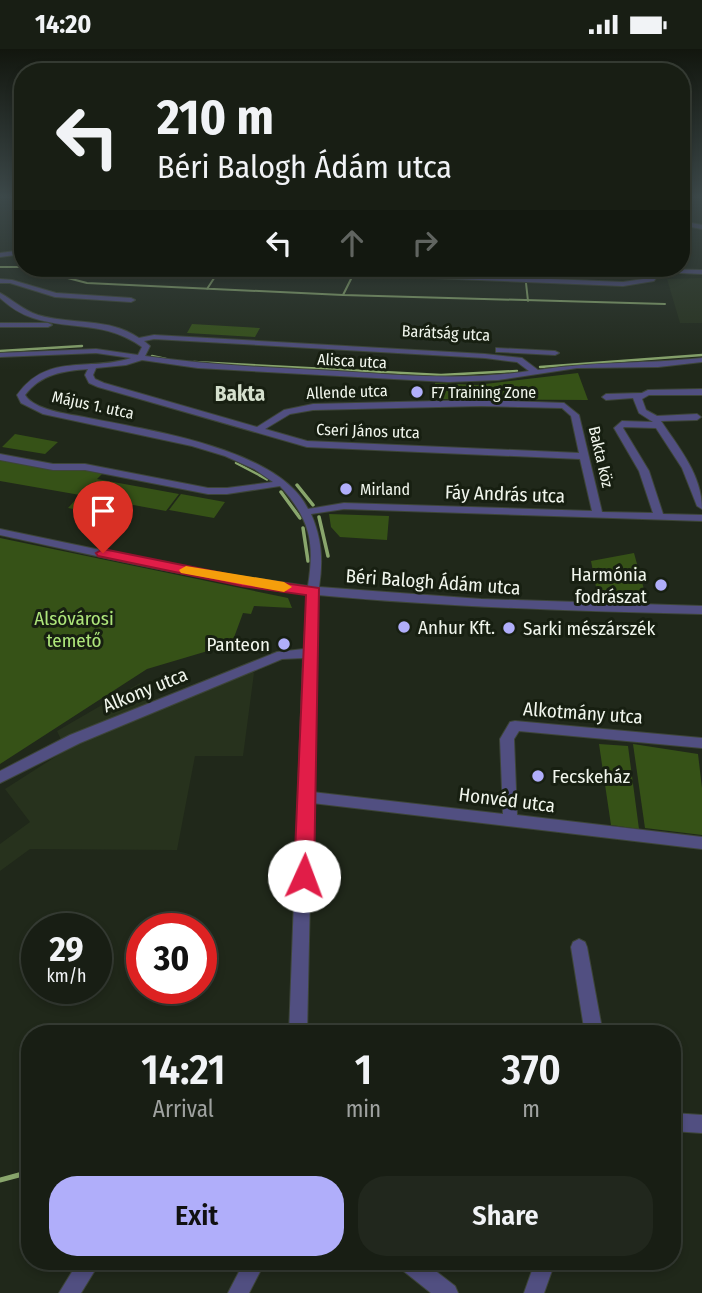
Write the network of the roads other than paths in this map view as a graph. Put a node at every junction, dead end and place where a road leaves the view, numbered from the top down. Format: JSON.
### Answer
{"nodes":[{"id":1,"x":457,"y":277,"type":"edge"},
{"id":2,"x":654,"y":277,"type":"edge"},
{"id":3,"x":0,"y":281,"type":"edge"},
{"id":4,"x":0,"y":295,"type":"edge"},
{"id":5,"x":131,"y":300,"type":"dead end"},
{"id":6,"x":4,"y":303,"type":"edge"},
{"id":7,"x":58,"y":321,"type":"junction"},
{"id":8,"x":0,"y":325,"type":"edge"},
{"id":9,"x":139,"y":340,"type":"junction"},
{"id":10,"x":339,"y":348,"type":"junction"},
{"id":11,"x":555,"y":353,"type":"dead end"},
{"id":12,"x":0,"y":355,"type":"edge"},
{"id":13,"x":140,"y":358,"type":"junction"},
{"id":14,"x":702,"y":360,"type":"edge"},
{"id":15,"x":93,"y":367,"type":"junction"},
{"id":16,"x":536,"y":372,"type":"junction"},
{"id":17,"x":702,"y":392,"type":"edge"},
{"id":18,"x":641,"y":395,"type":"junction"},
{"id":19,"x":606,"y":397,"type":"dead end"},
{"id":20,"x":569,"y":409,"type":"joint"},
{"id":21,"x":697,"y":417,"type":"dead end"},
{"id":22,"x":657,"y":422,"type":"junction"},
{"id":23,"x":258,"y":430,"type":"junction"},
{"id":24,"x":584,"y":456,"type":"junction"},
{"id":25,"x":0,"y":457,"type":"edge"},
{"id":26,"x":283,"y":483,"type":"junction"},
{"id":27,"x":702,"y":506,"type":"edge"},
{"id":28,"x":307,"y":512,"type":"junction"},
{"id":29,"x":598,"y":515,"type":"junction"},
{"id":30,"x":659,"y":517,"type":"junction"},
{"id":31,"x":702,"y":518,"type":"edge"},
{"id":32,"x":0,"y":532,"type":"edge"},
{"id":33,"x":314,"y":591,"type":"junction"},
{"id":34,"x":702,"y":610,"type":"edge"},
{"id":35,"x":310,"y":653,"type":"junction"},
{"id":36,"x":702,"y":743,"type":"edge"},
{"id":37,"x":0,"y":777,"type":"edge"},
{"id":38,"x":307,"y":797,"type":"junction"},
{"id":39,"x":510,"y":820,"type":"junction"},
{"id":40,"x":702,"y":843,"type":"edge"},
{"id":41,"x":579,"y":947,"type":"dead end"},
{"id":42,"x":298,"y":1025,"type":"edge"},
{"id":43,"x":592,"y":1025,"type":"edge"},
{"id":44,"x":681,"y":1123,"type":"edge"},
{"id":45,"x":702,"y":1124,"type":"edge"},
{"id":46,"x":85,"y":1270,"type":"edge"},
{"id":47,"x":251,"y":1270,"type":"edge"},
{"id":48,"x":418,"y":1270,"type":"edge"},
{"id":49,"x":542,"y":1270,"type":"edge"},
{"id":50,"x":69,"y":1293,"type":"edge"},
{"id":51,"x":238,"y":1293,"type":"edge"},
{"id":52,"x":448,"y":1293,"type":"edge"},
{"id":53,"x":534,"y":1293,"type":"edge"}],
"edges":[{"from":1,"to":2,"type":"street"},
{"from":3,"to":5,"type":"street"},
{"from":4,"to":6,"type":"street","name":"Barátság utca"},
{"from":6,"to":7,"type":"street","name":"Barátság utca"},
{"from":7,"to":8,"type":"street"},
{"from":7,"to":9,"type":"street","name":"Barátság utca"},
{"from":9,"to":10,"type":"street","name":"Barátság utca"},
{"from":9,"to":13,"type":"street"},
{"from":10,"to":11,"type":"street","name":"Barátság utca"},
{"from":10,"to":16,"type":"street","name":"Barátság utca"},
{"from":12,"to":13,"type":"street","name":"Alisca utca"},
{"from":13,"to":15,"type":"street","name":"Május 1. utca"},
{"from":13,"to":16,"type":"street","name":"Alisca utca"},
{"from":14,"to":16,"type":"street","name":"Alisca utca"},
{"from":15,"to":23,"type":"street","name":"Cseri János utca"},
{"from":15,"to":26,"type":"street","name":"Május 1. utca"},
{"from":17,"to":18,"type":"street"},
{"from":18,"to":19,"type":"street"},
{"from":18,"to":22,"type":"street"},
{"from":20,"to":23,"type":"street","name":"Allende utca"},
{"from":20,"to":24,"type":"street","name":"Bakta köz"},
{"from":21,"to":22,"type":"street"},
{"from":22,"to":27,"type":"street"},
{"from":22,"to":30,"type":"street"},
{"from":23,"to":24,"type":"street","name":"Cseri János utca"},
{"from":24,"to":29,"type":"street","name":"Bakta köz"},
{"from":25,"to":26,"type":"street"},
{"from":26,"to":28,"type":"street","name":"Május 1. utca"},
{"from":28,"to":29,"type":"street","name":"Fáy András utca"},
{"from":28,"to":33,"type":"street","name":"Május 1. utca"},
{"from":29,"to":30,"type":"street","name":"Fáy András utca"},
{"from":30,"to":31,"type":"street","name":"Fáy András utca"},
{"from":32,"to":33,"type":"street","name":"Béri Balogh Ádám utca"},
{"from":33,"to":34,"type":"street","name":"Béri Balogh Ádám utca"},
{"from":33,"to":35,"type":"street"},
{"from":35,"to":37,"type":"street","name":"Alkony utca"},
{"from":35,"to":38,"type":"street"},
{"from":36,"to":39,"type":"street","name":"Alkotmány utca"},
{"from":38,"to":39,"type":"street","name":"Honvéd utca"},
{"from":38,"to":42,"type":"street"},
{"from":39,"to":40,"type":"street","name":"Honvéd utca"},
{"from":41,"to":43,"type":"street"},
{"from":44,"to":45,"type":"street"},
{"from":46,"to":50,"type":"street"},
{"from":47,"to":51,"type":"street"},
{"from":48,"to":52,"type":"street"},
{"from":49,"to":53,"type":"street"}]}
